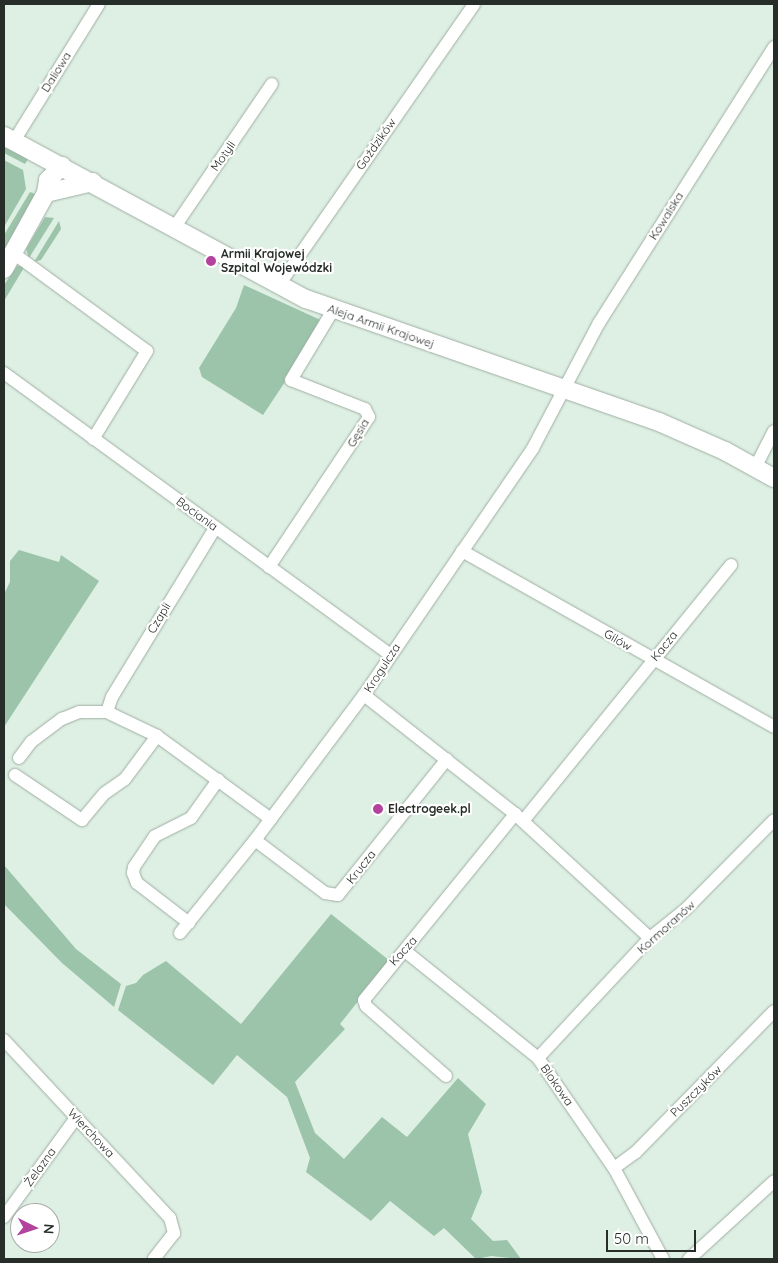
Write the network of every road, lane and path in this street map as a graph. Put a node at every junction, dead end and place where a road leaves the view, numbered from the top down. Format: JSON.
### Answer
{"nodes":[{"id":1,"x":99,"y":4,"type":"edge"},
{"id":2,"x":474,"y":4,"type":"edge"},
{"id":3,"x":774,"y":47,"type":"edge"},
{"id":4,"x":272,"y":84,"type":"dead end"},
{"id":5,"x":9,"y":138,"type":"edge"},
{"id":6,"x":62,"y":166,"type":"junction"},
{"id":7,"x":94,"y":182,"type":"junction"},
{"id":8,"x":46,"y":193,"type":"junction"},
{"id":9,"x":174,"y":228,"type":"junction"},
{"id":10,"x":13,"y":253,"type":"junction"},
{"id":11,"x":4,"y":269,"type":"edge"},
{"id":12,"x":279,"y":285,"type":"junction"},
{"id":13,"x":333,"y":310,"type":"junction"},
{"id":14,"x":4,"y":373,"type":"edge"},
{"id":15,"x":564,"y":390,"type":"junction"},
{"id":16,"x":774,"y":431,"type":"edge"},
{"id":17,"x":93,"y":439,"type":"junction"},
{"id":18,"x":756,"y":466,"type":"junction"},
{"id":19,"x":774,"y":478,"type":"edge"},
{"id":20,"x":215,"y":528,"type":"junction"},
{"id":21,"x":462,"y":551,"type":"junction"},
{"id":22,"x":731,"y":565,"type":"dead end"},
{"id":23,"x":269,"y":567,"type":"junction"},
{"id":24,"x":390,"y":654,"type":"junction"},
{"id":25,"x":653,"y":660,"type":"junction"},
{"id":26,"x":364,"y":695,"type":"junction"},
{"id":27,"x":107,"y":712,"type":"junction"},
{"id":28,"x":774,"y":728,"type":"edge"},
{"id":29,"x":157,"y":736,"type":"junction"},
{"id":30,"x":19,"y":758,"type":"dead end"},
{"id":31,"x":447,"y":759,"type":"junction"},
{"id":32,"x":15,"y":775,"type":"dead end"},
{"id":33,"x":218,"y":780,"type":"junction"},
{"id":34,"x":519,"y":818,"type":"junction"},
{"id":35,"x":271,"y":819,"type":"junction"},
{"id":36,"x":774,"y":820,"type":"edge"},
{"id":37,"x":255,"y":840,"type":"junction"},
{"id":38,"x":189,"y":923,"type":"junction"},
{"id":39,"x":180,"y":933,"type":"dead end"},
{"id":40,"x":650,"y":938,"type":"junction"},
{"id":41,"x":405,"y":951,"type":"junction"},
{"id":42,"x":774,"y":1011,"type":"edge"},
{"id":43,"x":4,"y":1040,"type":"edge"},
{"id":44,"x":538,"y":1058,"type":"junction"},
{"id":45,"x":446,"y":1076,"type":"dead end"},
{"id":46,"x":76,"y":1118,"type":"junction"},
{"id":47,"x":614,"y":1168,"type":"junction"},
{"id":48,"x":774,"y":1181,"type":"edge"},
{"id":49,"x":4,"y":1216,"type":"edge"},
{"id":50,"x":154,"y":1259,"type":"edge"},
{"id":51,"x":664,"y":1259,"type":"edge"},
{"id":52,"x":689,"y":1259,"type":"edge"}],
"edges":[{"from":1,"to":5,"type":"street","name":"Daliowa"},
{"from":2,"to":12,"type":"street","name":"Goździków"},
{"from":3,"to":15,"type":"street","name":"Kowalska"},
{"from":4,"to":9,"type":"street","name":"Motyli"},
{"from":5,"to":6,"type":"street","name":"Aleja Armii Krajowej"},
{"from":6,"to":7,"type":"street","name":"Aleja Armii Krajowej"},
{"from":6,"to":8,"type":"street"},
{"from":7,"to":8,"type":"street"},
{"from":7,"to":9,"type":"street","name":"Aleja Armii Krajowej"},
{"from":8,"to":10,"type":"street"},
{"from":9,"to":12,"type":"street","name":"Aleja Armii Krajowej"},
{"from":10,"to":11,"type":"street"},
{"from":10,"to":17,"type":"street"},
{"from":12,"to":13,"type":"street","name":"Aleja Armii Krajowej"},
{"from":13,"to":15,"type":"street","name":"Aleja Armii Krajowej"},
{"from":13,"to":23,"type":"street","name":"Gęsia"},
{"from":14,"to":17,"type":"street","name":"Bociania"},
{"from":15,"to":18,"type":"street","name":"Aleja Armii Krajowej"},
{"from":15,"to":21,"type":"street","name":"Krogulcza"},
{"from":16,"to":18,"type":"street"},
{"from":17,"to":20,"type":"street","name":"Bociania"},
{"from":18,"to":19,"type":"street","name":"Aleja Armii Krajowej"},
{"from":20,"to":23,"type":"street","name":"Bociania"},
{"from":20,"to":27,"type":"street","name":"Czapli"},
{"from":21,"to":24,"type":"street","name":"Krogulcza"},
{"from":21,"to":25,"type":"street","name":"Gilów"},
{"from":22,"to":25,"type":"street","name":"Kacza"},
{"from":23,"to":24,"type":"street","name":"Bociania"},
{"from":24,"to":26,"type":"street","name":"Krogulcza"},
{"from":25,"to":28,"type":"street","name":"Gilów"},
{"from":25,"to":34,"type":"street","name":"Kacza"},
{"from":26,"to":31,"type":"street"},
{"from":26,"to":35,"type":"street","name":"Krogulcza"},
{"from":27,"to":29,"type":"street"},
{"from":27,"to":30,"type":"street"},
{"from":29,"to":32,"type":"street"},
{"from":29,"to":33,"type":"street"},
{"from":31,"to":34,"type":"street"},
{"from":31,"to":37,"type":"street","name":"Krucza"},
{"from":33,"to":35,"type":"street"},
{"from":33,"to":38,"type":"street"},
{"from":34,"to":40,"type":"street"},
{"from":34,"to":41,"type":"street","name":"Kacza"},
{"from":35,"to":37,"type":"street","name":"Krogulcza"},
{"from":36,"to":40,"type":"street","name":"Kormoranów"},
{"from":37,"to":38,"type":"street","name":"Krogulcza"},
{"from":38,"to":39,"type":"street","name":"Krogulcza"},
{"from":40,"to":44,"type":"street","name":"Kormoranów"},
{"from":41,"to":44,"type":"street","name":"Blokowa"},
{"from":41,"to":45,"type":"street","name":"Kacza"},
{"from":42,"to":47,"type":"street","name":"Puszczyków"},
{"from":43,"to":46,"type":"street","name":"Wierchowa"},
{"from":44,"to":47,"type":"street","name":"Blokowa"},
{"from":46,"to":49,"type":"street","name":"Żelazna"},
{"from":46,"to":50,"type":"street","name":"Wierchowa"},
{"from":47,"to":51,"type":"street","name":"Blokowa"},
{"from":48,"to":52,"type":"street"}]}
